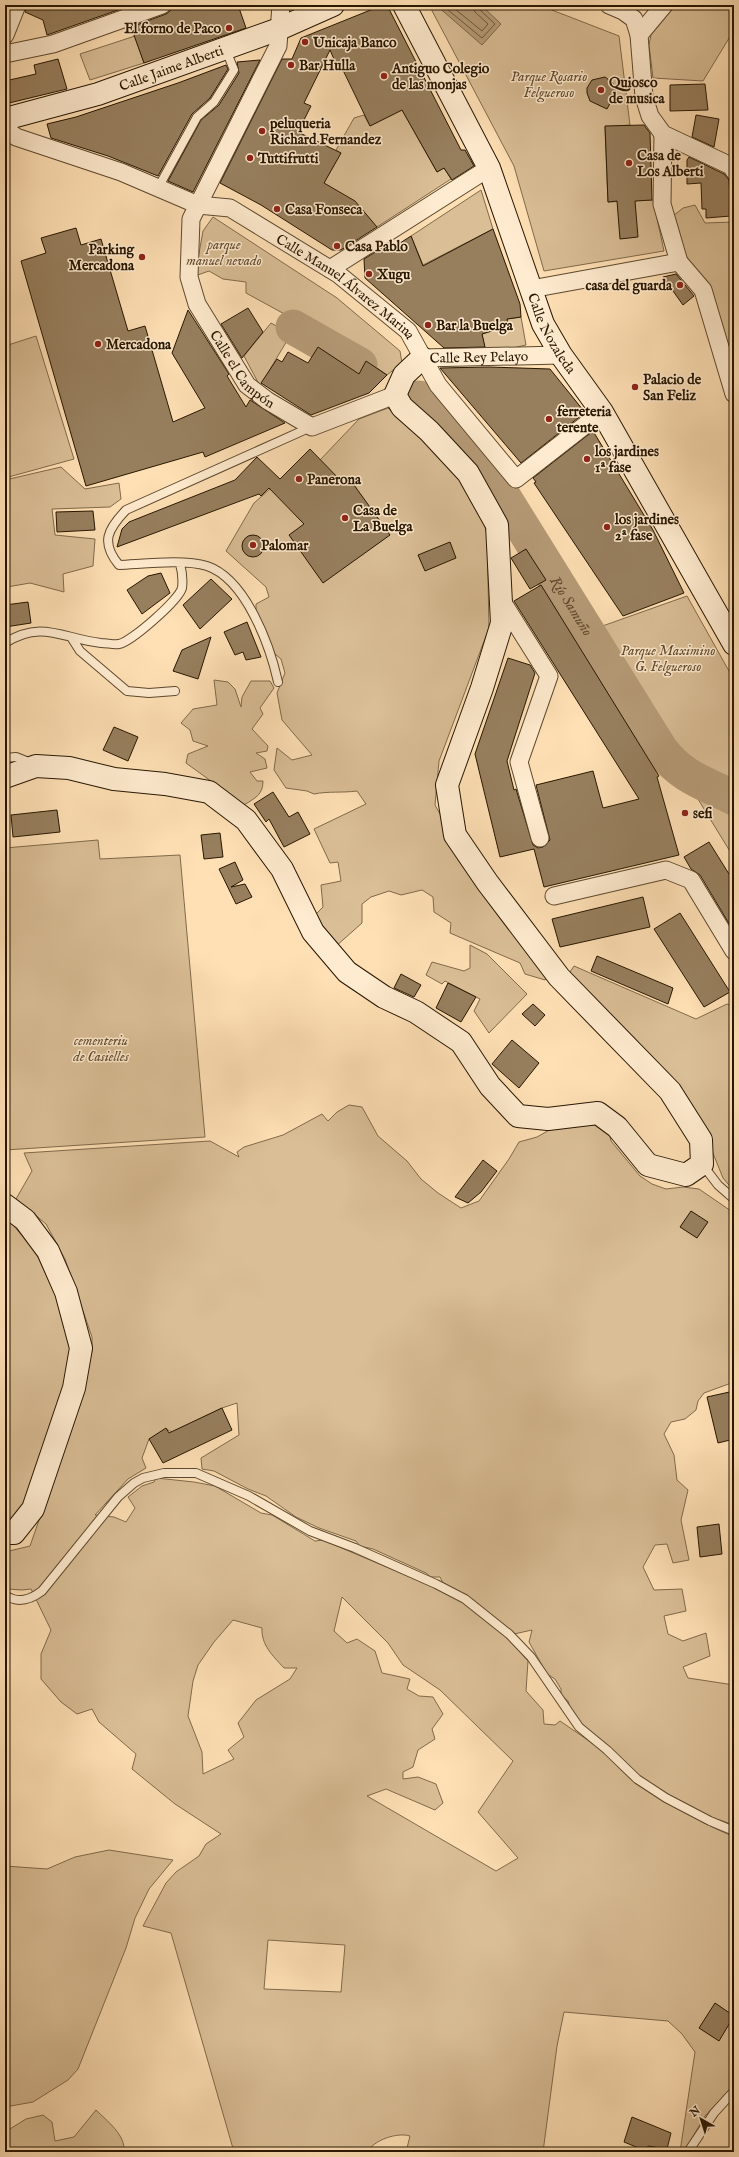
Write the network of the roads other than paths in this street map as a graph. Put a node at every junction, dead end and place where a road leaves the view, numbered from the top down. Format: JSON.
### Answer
{"nodes":[{"id":1,"x":17,"y":5,"type":"edge"},
{"id":2,"x":162,"y":5,"type":"edge"},
{"id":3,"x":282,"y":5,"type":"edge"},
{"id":4,"x":333,"y":5,"type":"edge"},
{"id":5,"x":404,"y":5,"type":"edge"},
{"id":6,"x":610,"y":5,"type":"edge"},
{"id":7,"x":664,"y":5,"type":"edge"},
{"id":8,"x":280,"y":29,"type":"junction"},
{"id":9,"x":5,"y":35,"type":"edge"},
{"id":10,"x":639,"y":35,"type":"junction"},
{"id":11,"x":226,"y":48,"type":"junction"},
{"id":12,"x":5,"y":54,"type":"edge"},
{"id":13,"x":5,"y":119,"type":"edge"},
{"id":14,"x":5,"y":128,"type":"edge"},
{"id":15,"x":663,"y":134,"type":"junction"},
{"id":16,"x":490,"y":168,"type":"junction"},
{"id":17,"x":734,"y":171,"type":"edge"},
{"id":18,"x":158,"y":188,"type":"junction"},
{"id":19,"x":198,"y":205,"type":"junction"},
{"id":20,"x":678,"y":262,"type":"junction"},
{"id":21,"x":330,"y":269,"type":"junction"},
{"id":22,"x":531,"y":289,"type":"junction"},
{"id":23,"x":561,"y":355,"type":"junction"},
{"id":24,"x":422,"y":358,"type":"junction"},
{"id":25,"x":734,"y":394,"type":"edge"},
{"id":26,"x":395,"y":395,"type":"junction"},
{"id":27,"x":602,"y":412,"type":"junction"},
{"id":28,"x":312,"y":427,"type":"junction"},
{"id":29,"x":180,"y":564,"type":"junction"},
{"id":30,"x":500,"y":598,"type":"junction"},
{"id":31,"x":71,"y":637,"type":"junction"},
{"id":32,"x":5,"y":643,"type":"edge"},
{"id":33,"x":734,"y":644,"type":"edge"},
{"id":34,"x":278,"y":682,"type":"dead end"},
{"id":35,"x":175,"y":691,"type":"dead end"},
{"id":36,"x":5,"y":758,"type":"edge"},
{"id":37,"x":36,"y":766,"type":"junction"},
{"id":38,"x":5,"y":777,"type":"edge"},
{"id":39,"x":540,"y":838,"type":"dead end"},
{"id":40,"x":554,"y":896,"type":"dead end"},
{"id":41,"x":734,"y":951,"type":"edge"},
{"id":42,"x":702,"y":1164,"type":"junction"},
{"id":43,"x":734,"y":1199,"type":"edge"},
{"id":44,"x":5,"y":1205,"type":"edge"},
{"id":45,"x":5,"y":1533,"type":"edge"},
{"id":46,"x":5,"y":1595,"type":"edge"},
{"id":47,"x":734,"y":1830,"type":"edge"},
{"id":48,"x":734,"y":2091,"type":"edge"},
{"id":49,"x":688,"y":2152,"type":"edge"}],
"edges":[{"from":1,"to":9,"type":"street"},
{"from":2,"to":12,"type":"street"},
{"from":3,"to":8,"type":"street","name":"Calle el Campón"},
{"from":4,"to":8,"type":"street","name":"Calle Jaime Alberti"},
{"from":5,"to":16,"type":"street","name":"Calle Nozaleda"},
{"from":6,"to":10,"type":"street"},
{"from":7,"to":10,"type":"street"},
{"from":8,"to":11,"type":"street","name":"Calle Jaime Alberti"},
{"from":8,"to":19,"type":"street","name":"Calle el Campón"},
{"from":10,"to":15,"type":"street"},
{"from":11,"to":13,"type":"street","name":"Calle Jaime Alberti"},
{"from":11,"to":18,"type":"lane"},
{"from":14,"to":18,"type":"street","name":"Calle Manuel Álvarez Marina"},
{"from":15,"to":17,"type":"street"},
{"from":15,"to":20,"type":"street"},
{"from":16,"to":21,"type":"street"},
{"from":16,"to":22,"type":"street","name":"Calle Nozaleda"},
{"from":18,"to":19,"type":"street","name":"Calle Manuel Álvarez Marina"},
{"from":19,"to":21,"type":"street","name":"Calle Manuel Álvarez Marina"},
{"from":19,"to":28,"type":"street","name":"Calle el Campón"},
{"from":20,"to":22,"type":"street"},
{"from":20,"to":25,"type":"street"},
{"from":21,"to":24,"type":"street","name":"Calle Manuel Álvarez Marina"},
{"from":22,"to":23,"type":"street","name":"Calle Nozaleda"},
{"from":23,"to":24,"type":"street","name":"Calle Rey Pelayo"},
{"from":23,"to":27,"type":"street","name":"Calle Nozaleda"},
{"from":24,"to":26,"type":"street"},
{"from":24,"to":27,"type":"street","name":"Calle Manuel Álvarez Marina"},
{"from":26,"to":28,"type":"street"},
{"from":26,"to":30,"type":"street"},
{"from":27,"to":33,"type":"street","name":"Calle Nozaleda"},
{"from":28,"to":29,"type":"lane"},
{"from":29,"to":31,"type":"lane"},
{"from":29,"to":34,"type":"lane"},
{"from":30,"to":39,"type":"street"},
{"from":30,"to":42,"type":"street"},
{"from":31,"to":32,"type":"lane"},
{"from":31,"to":35,"type":"lane"},
{"from":36,"to":37,"type":"lane"},
{"from":37,"to":38,"type":"street"},
{"from":37,"to":42,"type":"street"},
{"from":40,"to":41,"type":"street"},
{"from":42,"to":43,"type":"lane"},
{"from":44,"to":45,"type":"street"},
{"from":46,"to":47,"type":"lane"},
{"from":48,"to":49,"type":"lane"}]}
